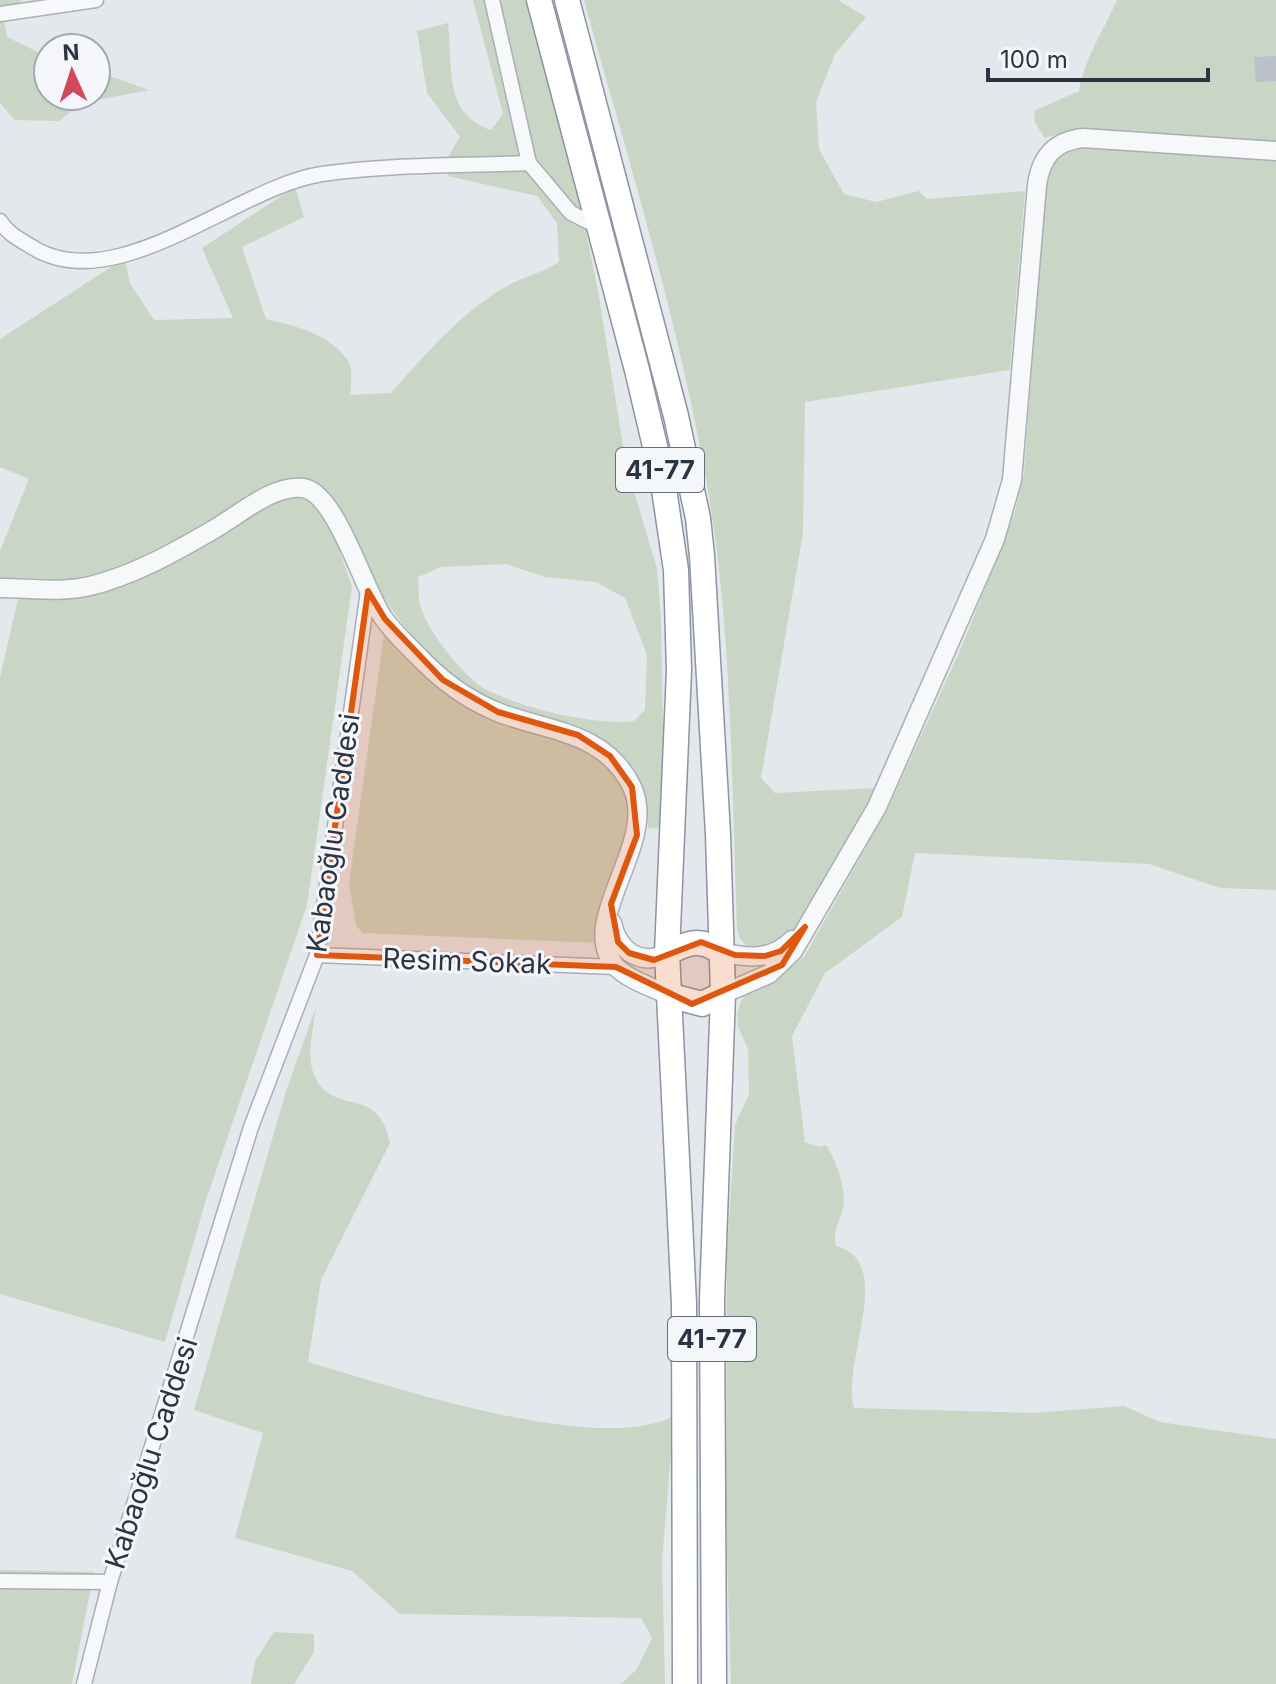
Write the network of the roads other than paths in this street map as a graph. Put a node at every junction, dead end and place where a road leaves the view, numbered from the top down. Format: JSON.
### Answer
{"nodes":[{"id":1,"x":96,"y":0,"type":"edge"},
{"id":2,"x":492,"y":0,"type":"edge"},
{"id":3,"x":539,"y":0,"type":"edge"},
{"id":4,"x":567,"y":0,"type":"edge"},
{"id":5,"x":0,"y":14,"type":"edge"},
{"id":6,"x":1276,"y":151,"type":"edge"},
{"id":7,"x":529,"y":163,"type":"junction"},
{"id":8,"x":0,"y":221,"type":"edge"},
{"id":9,"x":601,"y":228,"type":"junction"},
{"id":10,"x":0,"y":588,"type":"edge"},
{"id":11,"x":368,"y":591,"type":"junction"},
{"id":12,"x":611,"y":904,"type":"junction"},
{"id":13,"x":805,"y":927,"type":"junction"},
{"id":14,"x":720,"y":952,"type":"junction"},
{"id":15,"x":667,"y":953,"type":"junction"},
{"id":16,"x":317,"y":955,"type":"junction"},
{"id":17,"x":616,"y":967,"type":"junction"},
{"id":18,"x":723,"y":994,"type":"junction"},
{"id":19,"x":668,"y":995,"type":"junction"},
{"id":20,"x":685,"y":1569,"type":"junction"},
{"id":21,"x":0,"y":1581,"type":"edge"},
{"id":22,"x":110,"y":1582,"type":"junction"},
{"id":23,"x":84,"y":1684,"type":"edge"},
{"id":24,"x":677,"y":1684,"type":"edge"},
{"id":25,"x":685,"y":1684,"type":"edge"},
{"id":26,"x":714,"y":1684,"type":"edge"}],
"edges":[{"from":1,"to":5,"type":"street"},
{"from":2,"to":7,"type":"street"},
{"from":3,"to":9,"type":"highway","number":"41-77"},
{"from":4,"to":14,"type":"highway","number":"41-77"},
{"from":6,"to":13,"type":"street"},
{"from":7,"to":8,"type":"street"},
{"from":7,"to":9,"type":"street"},
{"from":9,"to":15,"type":"highway","number":"41-77"},
{"from":10,"to":11,"type":"street"},
{"from":11,"to":12,"type":"street"},
{"from":11,"to":16,"type":"street","name":"Kabaoğlu Caddesi"},
{"from":12,"to":15,"type":"street"},
{"from":12,"to":17,"type":"street"},
{"from":13,"to":14,"type":"street"},
{"from":13,"to":18,"type":"street"},
{"from":14,"to":15,"type":"highway"},
{"from":14,"to":18,"type":"highway"},
{"from":15,"to":19,"type":"highway"},
{"from":16,"to":17,"type":"street","name":"Resim Sokak"},
{"from":16,"to":22,"type":"street","name":"Kabaoğlu Caddesi"},
{"from":17,"to":19,"type":"street"},
{"from":18,"to":19,"type":"highway"},
{"from":18,"to":26,"type":"highway","number":"41-77"},
{"from":19,"to":20,"type":"highway","number":"41-77"},
{"from":20,"to":24,"type":"highway","number":"41-77"},
{"from":20,"to":25,"type":"highway"},
{"from":21,"to":22,"type":"street"},
{"from":22,"to":23,"type":"street","name":"Kabaoğlu Caddesi"}]}
